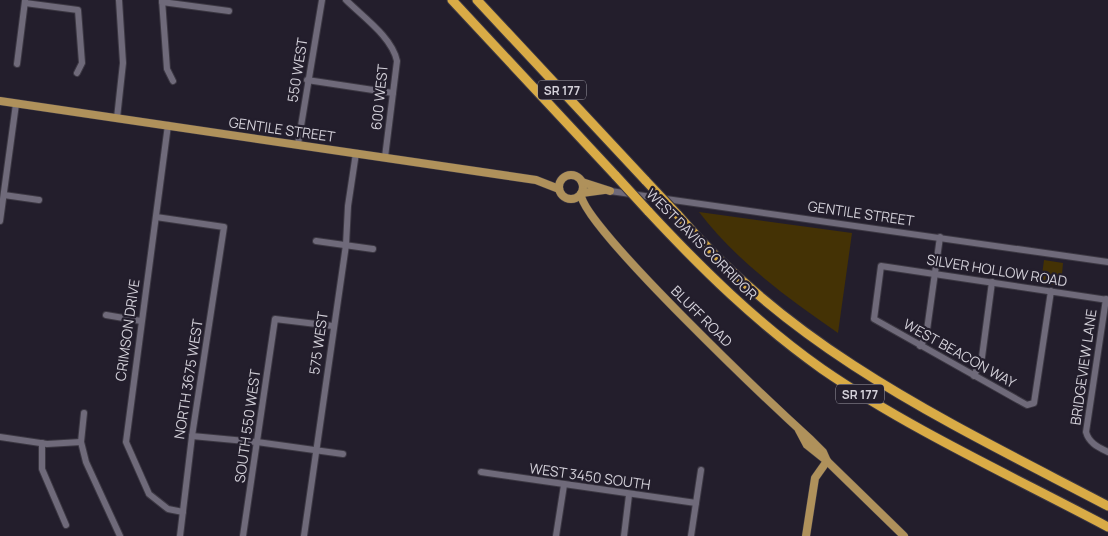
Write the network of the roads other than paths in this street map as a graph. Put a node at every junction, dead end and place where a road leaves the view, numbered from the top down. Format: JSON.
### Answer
{"nodes":[{"id":1,"x":119,"y":0,"type":"edge"},
{"id":2,"x":322,"y":0,"type":"edge"},
{"id":3,"x":346,"y":0,"type":"edge"},
{"id":4,"x":452,"y":0,"type":"edge"},
{"id":5,"x":477,"y":0,"type":"edge"},
{"id":6,"x":162,"y":1,"type":"edge"},
{"id":7,"x":25,"y":2,"type":"edge"},
{"id":8,"x":228,"y":11,"type":"dead end"},
{"id":9,"x":17,"y":64,"type":"dead end"},
{"id":10,"x":78,"y":72,"type":"dead end"},
{"id":11,"x":307,"y":80,"type":"junction"},
{"id":12,"x":173,"y":81,"type":"dead end"},
{"id":13,"x":393,"y":93,"type":"junction"},
{"id":14,"x":0,"y":101,"type":"edge"},
{"id":15,"x":16,"y":104,"type":"junction"},
{"id":16,"x":117,"y":118,"type":"junction"},
{"id":17,"x":168,"y":125,"type":"junction"},
{"id":18,"x":298,"y":144,"type":"junction"},
{"id":19,"x":356,"y":153,"type":"junction"},
{"id":20,"x":385,"y":157,"type":"junction"},
{"id":21,"x":564,"y":176,"type":"junction"},
{"id":22,"x":536,"y":180,"type":"junction"},
{"id":23,"x":582,"y":182,"type":"junction"},
{"id":24,"x":559,"y":189,"type":"junction"},
{"id":25,"x":610,"y":191,"type":"junction"},
{"id":26,"x":581,"y":193,"type":"junction"},
{"id":27,"x":4,"y":195,"type":"junction"},
{"id":28,"x":569,"y":199,"type":"junction"},
{"id":29,"x":38,"y":200,"type":"dead end"},
{"id":30,"x":156,"y":217,"type":"junction"},
{"id":31,"x":593,"y":217,"type":"junction"},
{"id":32,"x":0,"y":221,"type":"edge"},
{"id":33,"x":940,"y":236,"type":"junction"},
{"id":34,"x":316,"y":241,"type":"dead end"},
{"id":35,"x":346,"y":245,"type":"junction"},
{"id":36,"x":373,"y":249,"type":"dead end"},
{"id":37,"x":1108,"y":262,"type":"edge"},
{"id":38,"x":935,"y":274,"type":"junction"},
{"id":39,"x":992,"y":282,"type":"junction"},
{"id":40,"x":1051,"y":291,"type":"junction"},
{"id":41,"x":1107,"y":300,"type":"edge"},
{"id":42,"x":106,"y":316,"type":"dead end"},
{"id":43,"x":874,"y":319,"type":"joint"},
{"id":44,"x":141,"y":321,"type":"junction"},
{"id":45,"x":333,"y":326,"type":"junction"},
{"id":46,"x":920,"y":346,"type":"junction"},
{"id":47,"x":974,"y":376,"type":"junction"},
{"id":48,"x":84,"y":413,"type":"dead end"},
{"id":49,"x":192,"y":436,"type":"junction"},
{"id":50,"x":0,"y":437,"type":"edge"},
{"id":51,"x":81,"y":442,"type":"junction"},
{"id":52,"x":257,"y":442,"type":"junction"},
{"id":53,"x":42,"y":444,"type":"junction"},
{"id":54,"x":316,"y":450,"type":"junction"},
{"id":55,"x":1108,"y":452,"type":"edge"},
{"id":56,"x":343,"y":454,"type":"dead end"},
{"id":57,"x":827,"y":461,"type":"junction"},
{"id":58,"x":700,"y":470,"type":"dead end"},
{"id":59,"x":481,"y":472,"type":"dead end"},
{"id":60,"x":564,"y":485,"type":"junction"},
{"id":61,"x":630,"y":495,"type":"junction"},
{"id":62,"x":696,"y":503,"type":"junction"},
{"id":63,"x":1108,"y":506,"type":"edge"},
{"id":64,"x":183,"y":512,"type":"junction"},
{"id":65,"x":66,"y":525,"type":"dead end"},
{"id":66,"x":1108,"y":527,"type":"edge"},
{"id":67,"x":120,"y":536,"type":"edge"},
{"id":68,"x":180,"y":536,"type":"edge"},
{"id":69,"x":243,"y":536,"type":"edge"},
{"id":70,"x":304,"y":536,"type":"edge"},
{"id":71,"x":556,"y":536,"type":"edge"},
{"id":72,"x":624,"y":536,"type":"edge"},
{"id":73,"x":691,"y":536,"type":"edge"},
{"id":74,"x":806,"y":536,"type":"edge"},
{"id":75,"x":904,"y":536,"type":"edge"}],
"edges":[{"from":1,"to":16,"type":"street"},
{"from":2,"to":11,"type":"street","name":"550 WEST"},
{"from":3,"to":13,"type":"street","name":"600 WEST"},
{"from":4,"to":66,"type":"highway","name":"WEST DAVIS CORRIDOR","number":"SR 177","bridge":true},
{"from":5,"to":63,"type":"highway","name":"WEST DAVIS CORRIDOR","number":"SR 177","bridge":true},
{"from":6,"to":8,"type":"street"},
{"from":6,"to":12,"type":"street"},
{"from":7,"to":9,"type":"street"},
{"from":7,"to":10,"type":"street"},
{"from":11,"to":13,"type":"street"},
{"from":11,"to":18,"type":"street","name":"550 WEST"},
{"from":13,"to":20,"type":"street","name":"600 WEST"},
{"from":14,"to":15,"type":"main road","name":"GENTILE STREET"},
{"from":15,"to":16,"type":"main road","name":"GENTILE STREET"},
{"from":15,"to":27,"type":"street"},
{"from":16,"to":17,"type":"main road","name":"GENTILE STREET"},
{"from":17,"to":18,"type":"main road","name":"GENTILE STREET"},
{"from":17,"to":30,"type":"street","name":"CRIMSON DRIVE"},
{"from":18,"to":19,"type":"main road","name":"GENTILE STREET"},
{"from":19,"to":20,"type":"main road","name":"GENTILE STREET"},
{"from":19,"to":35,"type":"street","name":"575 WEST"},
{"from":20,"to":22,"type":"main road","name":"GENTILE STREET"},
{"from":21,"to":22,"type":"main road"},
{"from":21,"to":23,"type":"main road"},
{"from":21,"to":24,"type":"main road"},
{"from":22,"to":24,"type":"main road","name":"GENTILE STREET"},
{"from":23,"to":25,"type":"main road","name":"GENTILE STREET"},
{"from":23,"to":26,"type":"main road"},
{"from":24,"to":28,"type":"main road"},
{"from":25,"to":26,"type":"main road","name":"GENTILE STREET"},
{"from":25,"to":33,"type":"street","name":"GENTILE STREET"},
{"from":26,"to":28,"type":"main road"},
{"from":26,"to":31,"type":"main road","name":"BLUFF ROAD"},
{"from":27,"to":29,"type":"street"},
{"from":27,"to":32,"type":"street"},
{"from":28,"to":31,"type":"main road","name":"BLUFF ROAD"},
{"from":30,"to":44,"type":"street","name":"CRIMSON DRIVE"},
{"from":30,"to":49,"type":"street","name":"NORTH 3675 WEST"},
{"from":31,"to":57,"type":"main road","name":"BLUFF ROAD"},
{"from":33,"to":37,"type":"street","name":"GENTILE STREET"},
{"from":33,"to":38,"type":"street"},
{"from":34,"to":35,"type":"street"},
{"from":35,"to":36,"type":"street"},
{"from":35,"to":45,"type":"street","name":"575 WEST"},
{"from":38,"to":39,"type":"street","name":"SILVER HOLLOW ROAD"},
{"from":38,"to":43,"type":"street","name":"SILVER HOLLOW ROAD"},
{"from":38,"to":46,"type":"street"},
{"from":39,"to":40,"type":"street","name":"SILVER HOLLOW ROAD"},
{"from":39,"to":47,"type":"street"},
{"from":40,"to":41,"type":"street","name":"SILVER HOLLOW ROAD"},
{"from":40,"to":47,"type":"street","name":"WEST BEACON WAY"},
{"from":41,"to":55,"type":"street","name":"BRIDGEVIEW LANE"},
{"from":42,"to":44,"type":"street"},
{"from":43,"to":46,"type":"street","name":"WEST BEACON WAY"},
{"from":44,"to":64,"type":"street","name":"CRIMSON DRIVE"},
{"from":45,"to":52,"type":"street","name":"SOUTH 550 WEST"},
{"from":45,"to":54,"type":"street","name":"575 WEST"},
{"from":46,"to":47,"type":"street","name":"WEST BEACON WAY"},
{"from":48,"to":51,"type":"street"},
{"from":49,"to":52,"type":"street"},
{"from":49,"to":64,"type":"street","name":"NORTH 3675 WEST"},
{"from":50,"to":53,"type":"street"},
{"from":51,"to":53,"type":"street"},
{"from":51,"to":67,"type":"street"},
{"from":52,"to":54,"type":"street"},
{"from":52,"to":69,"type":"street","name":"SOUTH 550 WEST"},
{"from":53,"to":65,"type":"street"},
{"from":54,"to":56,"type":"street"},
{"from":54,"to":70,"type":"street","name":"575 WEST"},
{"from":57,"to":74,"type":"main road"},
{"from":57,"to":75,"type":"main road","name":"BLUFF ROAD"},
{"from":58,"to":62,"type":"street"},
{"from":59,"to":60,"type":"street","name":"WEST 3450 SOUTH"},
{"from":60,"to":61,"type":"street","name":"WEST 3450 SOUTH"},
{"from":60,"to":71,"type":"street"},
{"from":61,"to":62,"type":"street","name":"WEST 3450 SOUTH"},
{"from":61,"to":72,"type":"street"},
{"from":62,"to":73,"type":"street"},
{"from":64,"to":68,"type":"street","name":"NORTH 3675 WEST"}]}
